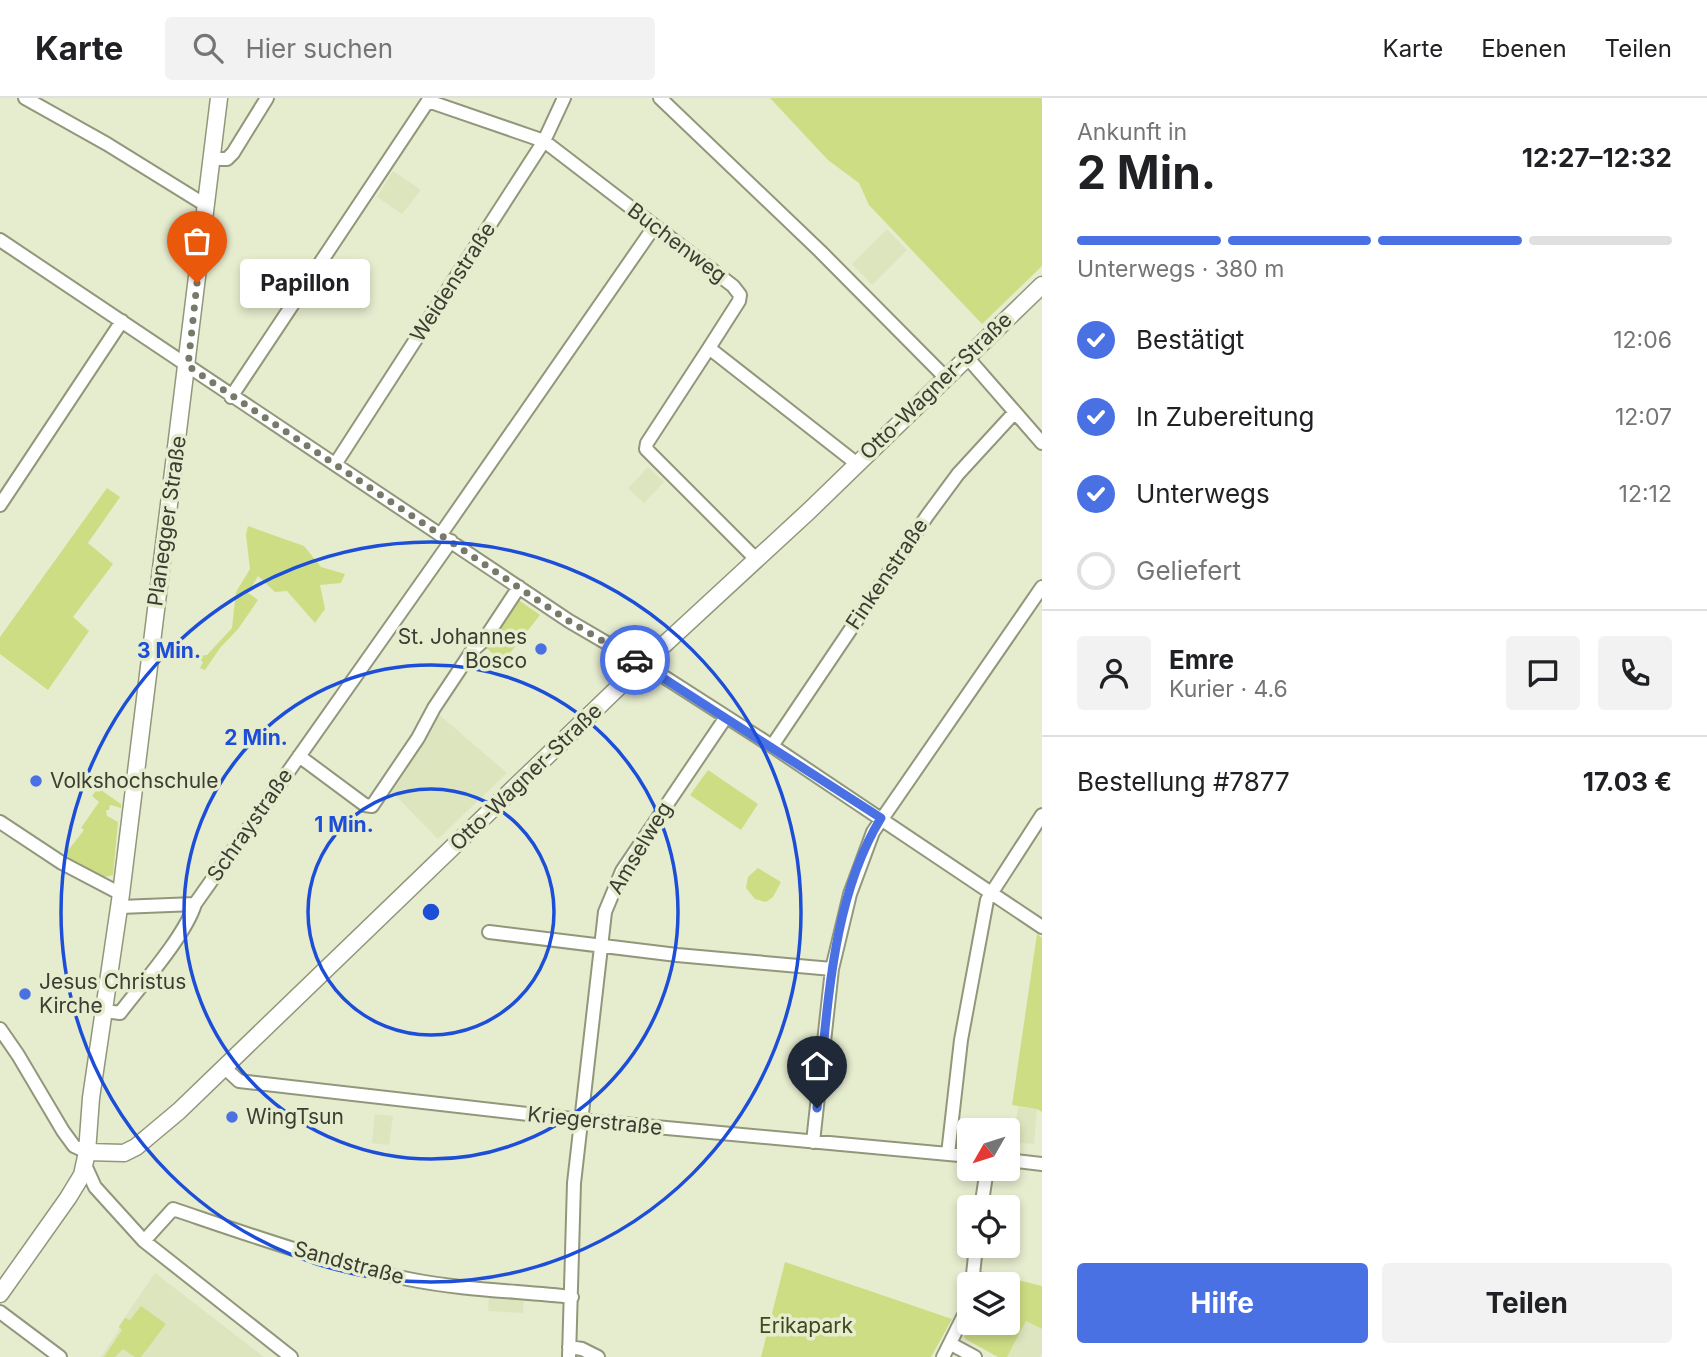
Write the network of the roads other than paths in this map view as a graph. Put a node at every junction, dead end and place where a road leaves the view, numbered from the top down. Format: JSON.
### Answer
{"nodes":[{"id":1,"x":25,"y":98,"type":"edge"},
{"id":2,"x":219,"y":98,"type":"edge"},
{"id":3,"x":267,"y":98,"type":"edge"},
{"id":4,"x":564,"y":98,"type":"edge"},
{"id":5,"x":660,"y":98,"type":"edge"},
{"id":6,"x":429,"y":99,"type":"edge"},
{"id":7,"x":544,"y":141,"type":"junction"},
{"id":8,"x":212,"y":159,"type":"junction"},
{"id":9,"x":206,"y":203,"type":"junction"},
{"id":10,"x":654,"y":227,"type":"junction"},
{"id":11,"x":1,"y":242,"type":"edge"},
{"id":12,"x":1042,"y":285,"type":"edge"},
{"id":13,"x":122,"y":321,"type":"junction"},
{"id":14,"x":709,"y":348,"type":"junction"},
{"id":15,"x":966,"y":356,"type":"junction"},
{"id":16,"x":188,"y":366,"type":"junction"},
{"id":17,"x":945,"y":377,"type":"junction"},
{"id":18,"x":231,"y":397,"type":"junction"},
{"id":19,"x":1015,"y":412,"type":"junction"},
{"id":20,"x":1042,"y":443,"type":"edge"},
{"id":21,"x":336,"y":463,"type":"junction"},
{"id":22,"x":856,"y":463,"type":"junction"},
{"id":23,"x":0,"y":505,"type":"edge"},
{"id":24,"x":446,"y":538,"type":"junction"},
{"id":25,"x":757,"y":560,"type":"junction"},
{"id":26,"x":519,"y":587,"type":"junction"},
{"id":27,"x":1042,"y":587,"type":"edge"},
{"id":28,"x":643,"y":664,"type":"junction"},
{"id":29,"x":726,"y":717,"type":"junction"},
{"id":30,"x":772,"y":746,"type":"junction"},
{"id":31,"x":299,"y":756,"type":"junction"},
{"id":32,"x":1042,"y":815,"type":"edge"},
{"id":33,"x":881,"y":818,"type":"junction"},
{"id":34,"x":0,"y":822,"type":"edge"},
{"id":35,"x":992,"y":893,"type":"junction"},
{"id":36,"x":120,"y":900,"type":"junction"},
{"id":37,"x":194,"y":908,"type":"junction"},
{"id":38,"x":1042,"y":927,"type":"edge"},
{"id":39,"x":489,"y":932,"type":"dead end"},
{"id":40,"x":600,"y":944,"type":"junction"},
{"id":41,"x":832,"y":969,"type":"junction"},
{"id":42,"x":105,"y":1011,"type":"junction"},
{"id":43,"x":0,"y":1029,"type":"edge"},
{"id":44,"x":225,"y":1068,"type":"junction"},
{"id":45,"x":580,"y":1120,"type":"junction"},
{"id":46,"x":813,"y":1142,"type":"junction"},
{"id":47,"x":948,"y":1154,"type":"junction"},
{"id":48,"x":957,"y":1155,"type":"edge"},
{"id":49,"x":86,"y":1159,"type":"junction"},
{"id":50,"x":1020,"y":1161,"type":"edge"},
{"id":51,"x":1042,"y":1164,"type":"edge"},
{"id":52,"x":144,"y":1241,"type":"junction"},
{"id":53,"x":0,"y":1294,"type":"edge"},
{"id":54,"x":572,"y":1297,"type":"junction"},
{"id":55,"x":0,"y":1312,"type":"edge"},
{"id":56,"x":957,"y":1331,"type":"edge"},
{"id":57,"x":951,"y":1344,"type":"junction"},
{"id":58,"x":569,"y":1352,"type":"edge"},
{"id":59,"x":60,"y":1357,"type":"edge"},
{"id":60,"x":291,"y":1357,"type":"edge"},
{"id":61,"x":598,"y":1357,"type":"edge"},
{"id":62,"x":943,"y":1357,"type":"edge"},
{"id":63,"x":975,"y":1357,"type":"edge"}],
"edges":[{"from":1,"to":9,"type":"street"},
{"from":2,"to":8,"type":"street","name":"Planegger Straße"},
{"from":3,"to":8,"type":"street"},
{"from":4,"to":7,"type":"street","name":"Weidenstraße"},
{"from":5,"to":17,"type":"street"},
{"from":6,"to":7,"type":"street","name":"Buchenweg"},
{"from":6,"to":18,"type":"street"},
{"from":7,"to":10,"type":"street","name":"Buchenweg"},
{"from":7,"to":21,"type":"street","name":"Weidenstraße"},
{"from":8,"to":9,"type":"street","name":"Planegger Straße"},
{"from":9,"to":16,"type":"street","name":"Planegger Straße"},
{"from":10,"to":14,"type":"street","name":"Buchenweg"},
{"from":10,"to":24,"type":"street","name":"Schraystraße"},
{"from":11,"to":13,"type":"street"},
{"from":12,"to":15,"type":"street","name":"Otto-Wagner-Straße"},
{"from":13,"to":16,"type":"street"},
{"from":13,"to":23,"type":"street"},
{"from":14,"to":22,"type":"street"},
{"from":14,"to":25,"type":"street"},
{"from":15,"to":17,"type":"street","name":"Otto-Wagner-Straße"},
{"from":15,"to":19,"type":"street"},
{"from":16,"to":18,"type":"street"},
{"from":16,"to":36,"type":"street","name":"Planegger Straße"},
{"from":17,"to":22,"type":"street","name":"Otto-Wagner-Straße"},
{"from":18,"to":21,"type":"street"},
{"from":19,"to":20,"type":"street"},
{"from":19,"to":30,"type":"street","name":"Finkenstraße"},
{"from":21,"to":24,"type":"street"},
{"from":22,"to":25,"type":"street","name":"Otto-Wagner-Straße"},
{"from":24,"to":26,"type":"street"},
{"from":24,"to":31,"type":"street","name":"Schraystraße"},
{"from":25,"to":28,"type":"street","name":"Otto-Wagner-Straße"},
{"from":26,"to":28,"type":"street"},
{"from":26,"to":31,"type":"street"},
{"from":27,"to":33,"type":"street"},
{"from":28,"to":29,"type":"street"},
{"from":28,"to":44,"type":"street","name":"Otto-Wagner-Straße"},
{"from":29,"to":30,"type":"street"},
{"from":29,"to":40,"type":"street","name":"Amselweg"},
{"from":30,"to":33,"type":"street"},
{"from":31,"to":37,"type":"street","name":"Schraystraße"},
{"from":32,"to":35,"type":"street"},
{"from":33,"to":35,"type":"street"},
{"from":33,"to":41,"type":"street"},
{"from":34,"to":36,"type":"street"},
{"from":35,"to":38,"type":"street"},
{"from":35,"to":47,"type":"street"},
{"from":36,"to":37,"type":"street","name":"Schraystraße"},
{"from":36,"to":42,"type":"street","name":"Planegger Straße"},
{"from":37,"to":42,"type":"street","name":"Schraystraße"},
{"from":39,"to":40,"type":"street"},
{"from":40,"to":41,"type":"street"},
{"from":40,"to":45,"type":"street","name":"Amselweg"},
{"from":41,"to":46,"type":"street"},
{"from":42,"to":49,"type":"street","name":"Planegger Straße"},
{"from":43,"to":49,"type":"street"},
{"from":44,"to":45,"type":"street","name":"Kriegerstraße"},
{"from":44,"to":49,"type":"street","name":"Otto-Wagner-Straße"},
{"from":45,"to":46,"type":"street","name":"Kriegerstraße"},
{"from":45,"to":54,"type":"street","name":"Amselweg"},
{"from":46,"to":47,"type":"street","name":"Kriegerstraße"},
{"from":47,"to":48,"type":"street","name":"Kriegerstraße"},
{"from":49,"to":52,"type":"street"},
{"from":49,"to":53,"type":"street"},
{"from":50,"to":51,"type":"street"},
{"from":52,"to":54,"type":"street","name":"Sandstraße"},
{"from":52,"to":60,"type":"street"},
{"from":54,"to":58,"type":"street","name":"Amselweg"},
{"from":55,"to":59,"type":"street"},
{"from":56,"to":57,"type":"street"},
{"from":57,"to":62,"type":"street"},
{"from":57,"to":63,"type":"street"},
{"from":58,"to":61,"type":"street"}]}
